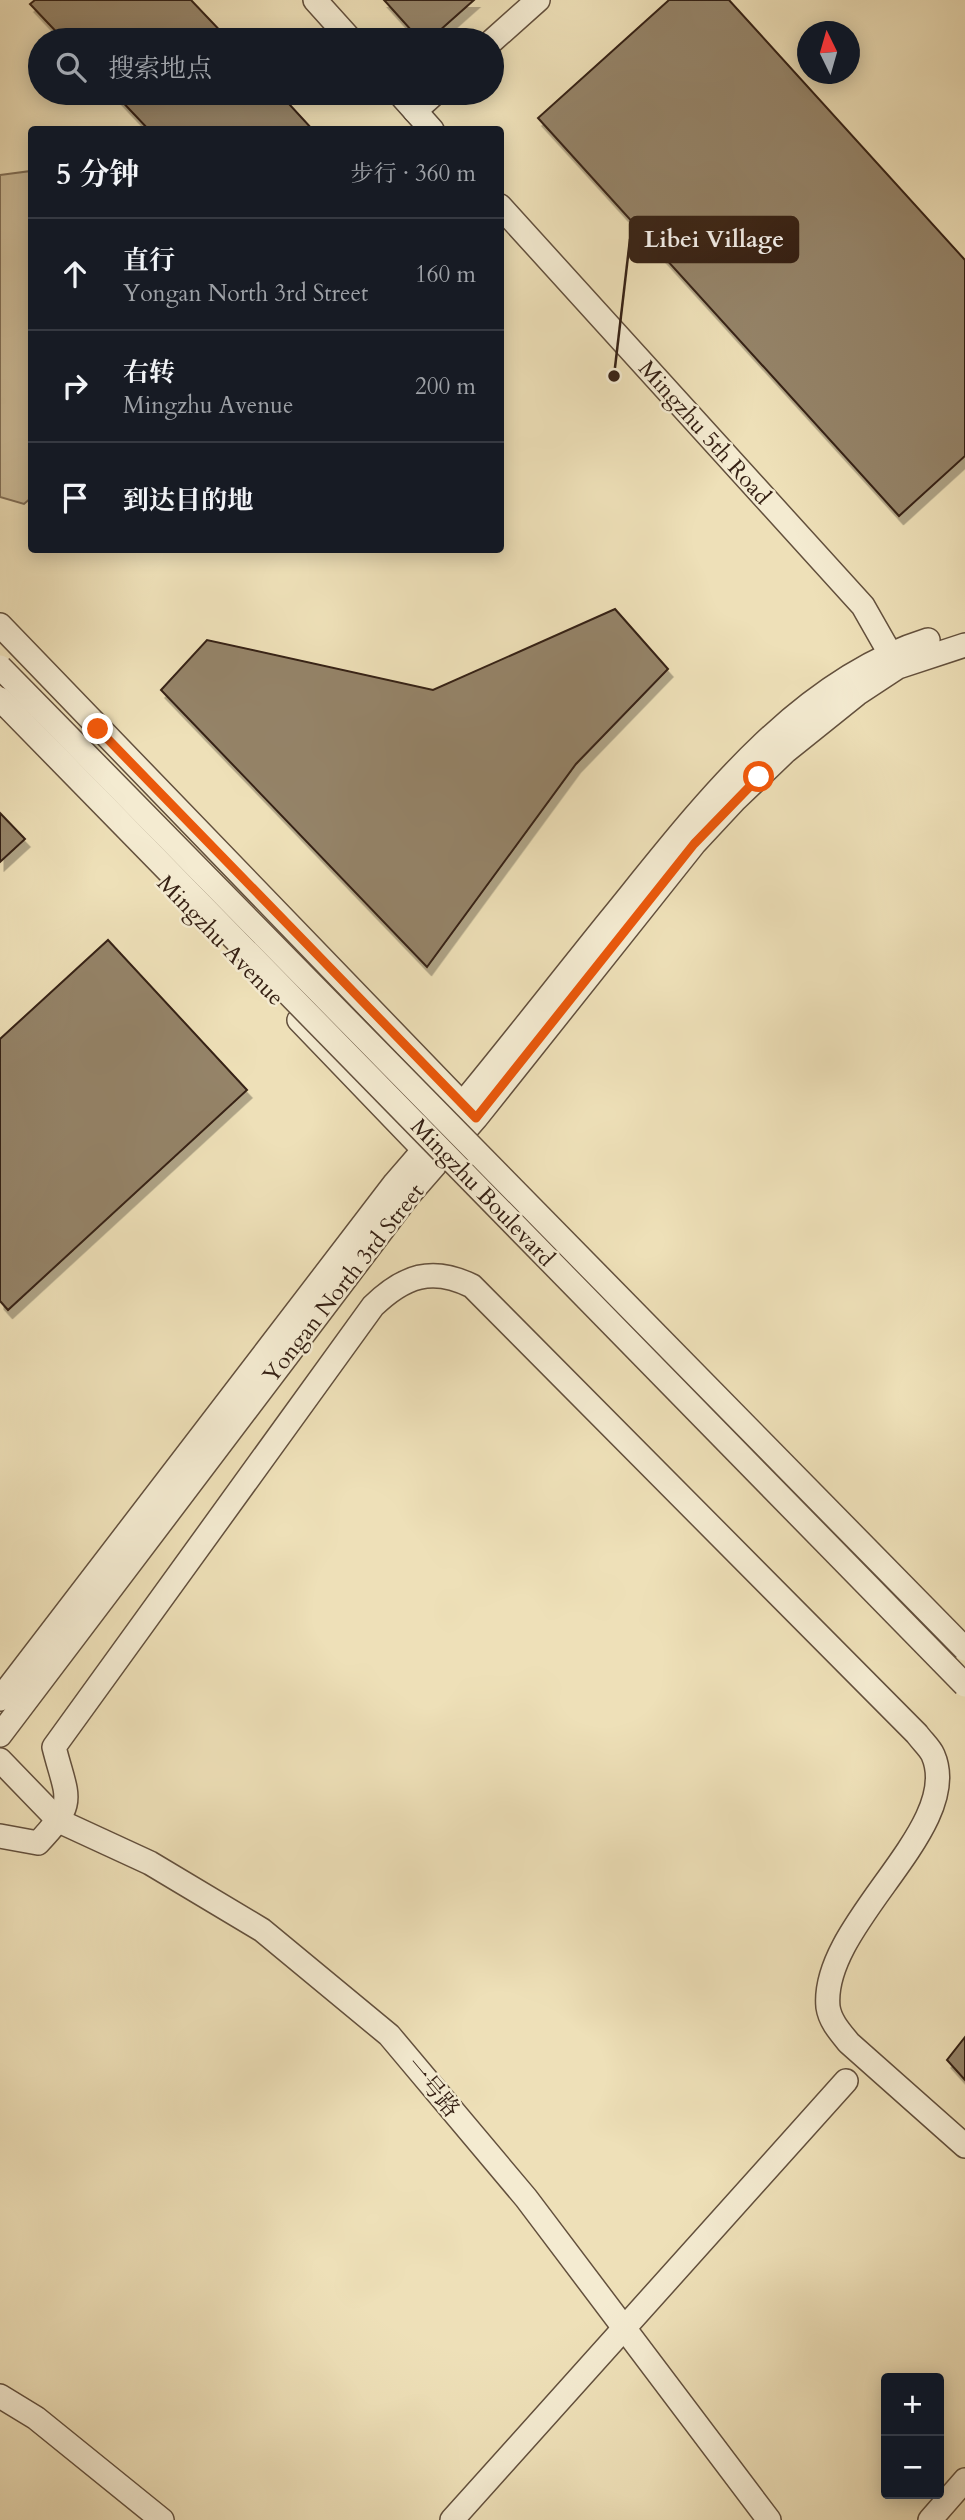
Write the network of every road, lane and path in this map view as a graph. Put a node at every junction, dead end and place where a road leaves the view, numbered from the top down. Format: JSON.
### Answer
{"nodes":[{"id":1,"x":314,"y":0,"type":"edge"},
{"id":2,"x":538,"y":0,"type":"edge"},
{"id":3,"x":340,"y":28,"type":"edge"},
{"id":4,"x":504,"y":30,"type":"edge"},
{"id":5,"x":409,"y":105,"type":"edge"},
{"id":6,"x":422,"y":105,"type":"edge"},
{"id":7,"x":415,"y":111,"type":"junction"},
{"id":8,"x":428,"y":126,"type":"edge"},
{"id":9,"x":504,"y":209,"type":"edge"},
{"id":10,"x":0,"y":625,"type":"edge"},
{"id":11,"x":965,"y":630,"type":"edge"},
{"id":12,"x":965,"y":645,"type":"edge"},
{"id":13,"x":895,"y":660,"type":"junction"},
{"id":14,"x":0,"y":667,"type":"edge"},
{"id":15,"x":0,"y":699,"type":"edge"},
{"id":16,"x":0,"y":711,"type":"edge"},
{"id":17,"x":470,"y":1111,"type":"junction"},
{"id":18,"x":451,"y":1147,"type":"junction"},
{"id":19,"x":424,"y":1150,"type":"junction"},
{"id":20,"x":965,"y":1649,"type":"edge"},
{"id":21,"x":965,"y":1685,"type":"edge"},
{"id":22,"x":0,"y":1699,"type":"edge"},
{"id":23,"x":0,"y":1735,"type":"edge"},
{"id":24,"x":0,"y":1759,"type":"edge"},
{"id":25,"x":59,"y":1821,"type":"junction"},
{"id":26,"x":0,"y":1836,"type":"edge"},
{"id":27,"x":846,"y":2081,"type":"dead end"},
{"id":28,"x":965,"y":2146,"type":"edge"},
{"id":29,"x":624,"y":2328,"type":"junction"},
{"id":30,"x":0,"y":2396,"type":"edge"},
{"id":31,"x":965,"y":2480,"type":"edge"},
{"id":32,"x":162,"y":2520,"type":"edge"},
{"id":33,"x":453,"y":2520,"type":"edge"},
{"id":34,"x":769,"y":2520,"type":"edge"},
{"id":35,"x":930,"y":2520,"type":"edge"}],
"edges":[{"from":1,"to":3,"type":"street"},
{"from":2,"to":4,"type":"street"},
{"from":5,"to":7,"type":"street"},
{"from":6,"to":7,"type":"street"},
{"from":7,"to":8,"type":"street"},
{"from":9,"to":13,"type":"street","name":"Mingzhu 5th Road"},
{"from":10,"to":17,"type":"street"},
{"from":11,"to":13,"type":"street","name":"Yongan North 3rd Street"},
{"from":12,"to":13,"type":"street","name":"Yongan North 3rd Street"},
{"from":13,"to":17,"type":"street","name":"Yongan North 3rd Street"},
{"from":14,"to":20,"type":"street","name":"Mingzhu Boulevard","bridge":true},
{"from":15,"to":21,"type":"street","name":"Mingzhu Boulevard","bridge":true},
{"from":16,"to":19,"type":"street","name":"Mingzhu Avenue"},
{"from":17,"to":18,"type":"street","name":"Yongan North 3rd Street"},
{"from":17,"to":19,"type":"street","name":"Yongan North 3rd Street"},
{"from":18,"to":19,"type":"street"},
{"from":18,"to":23,"type":"street","name":"Yongan North 3rd Street"},
{"from":19,"to":22,"type":"street","name":"Yongan North 3rd Street"},
{"from":24,"to":25,"type":"street","name":"一号路"},
{"from":25,"to":26,"type":"street"},
{"from":25,"to":28,"type":"street"},
{"from":25,"to":29,"type":"street","name":"一号路"},
{"from":27,"to":29,"type":"street"},
{"from":29,"to":33,"type":"street"},
{"from":29,"to":34,"type":"street","name":"一号路"},
{"from":30,"to":32,"type":"street"},
{"from":31,"to":35,"type":"street"}]}
